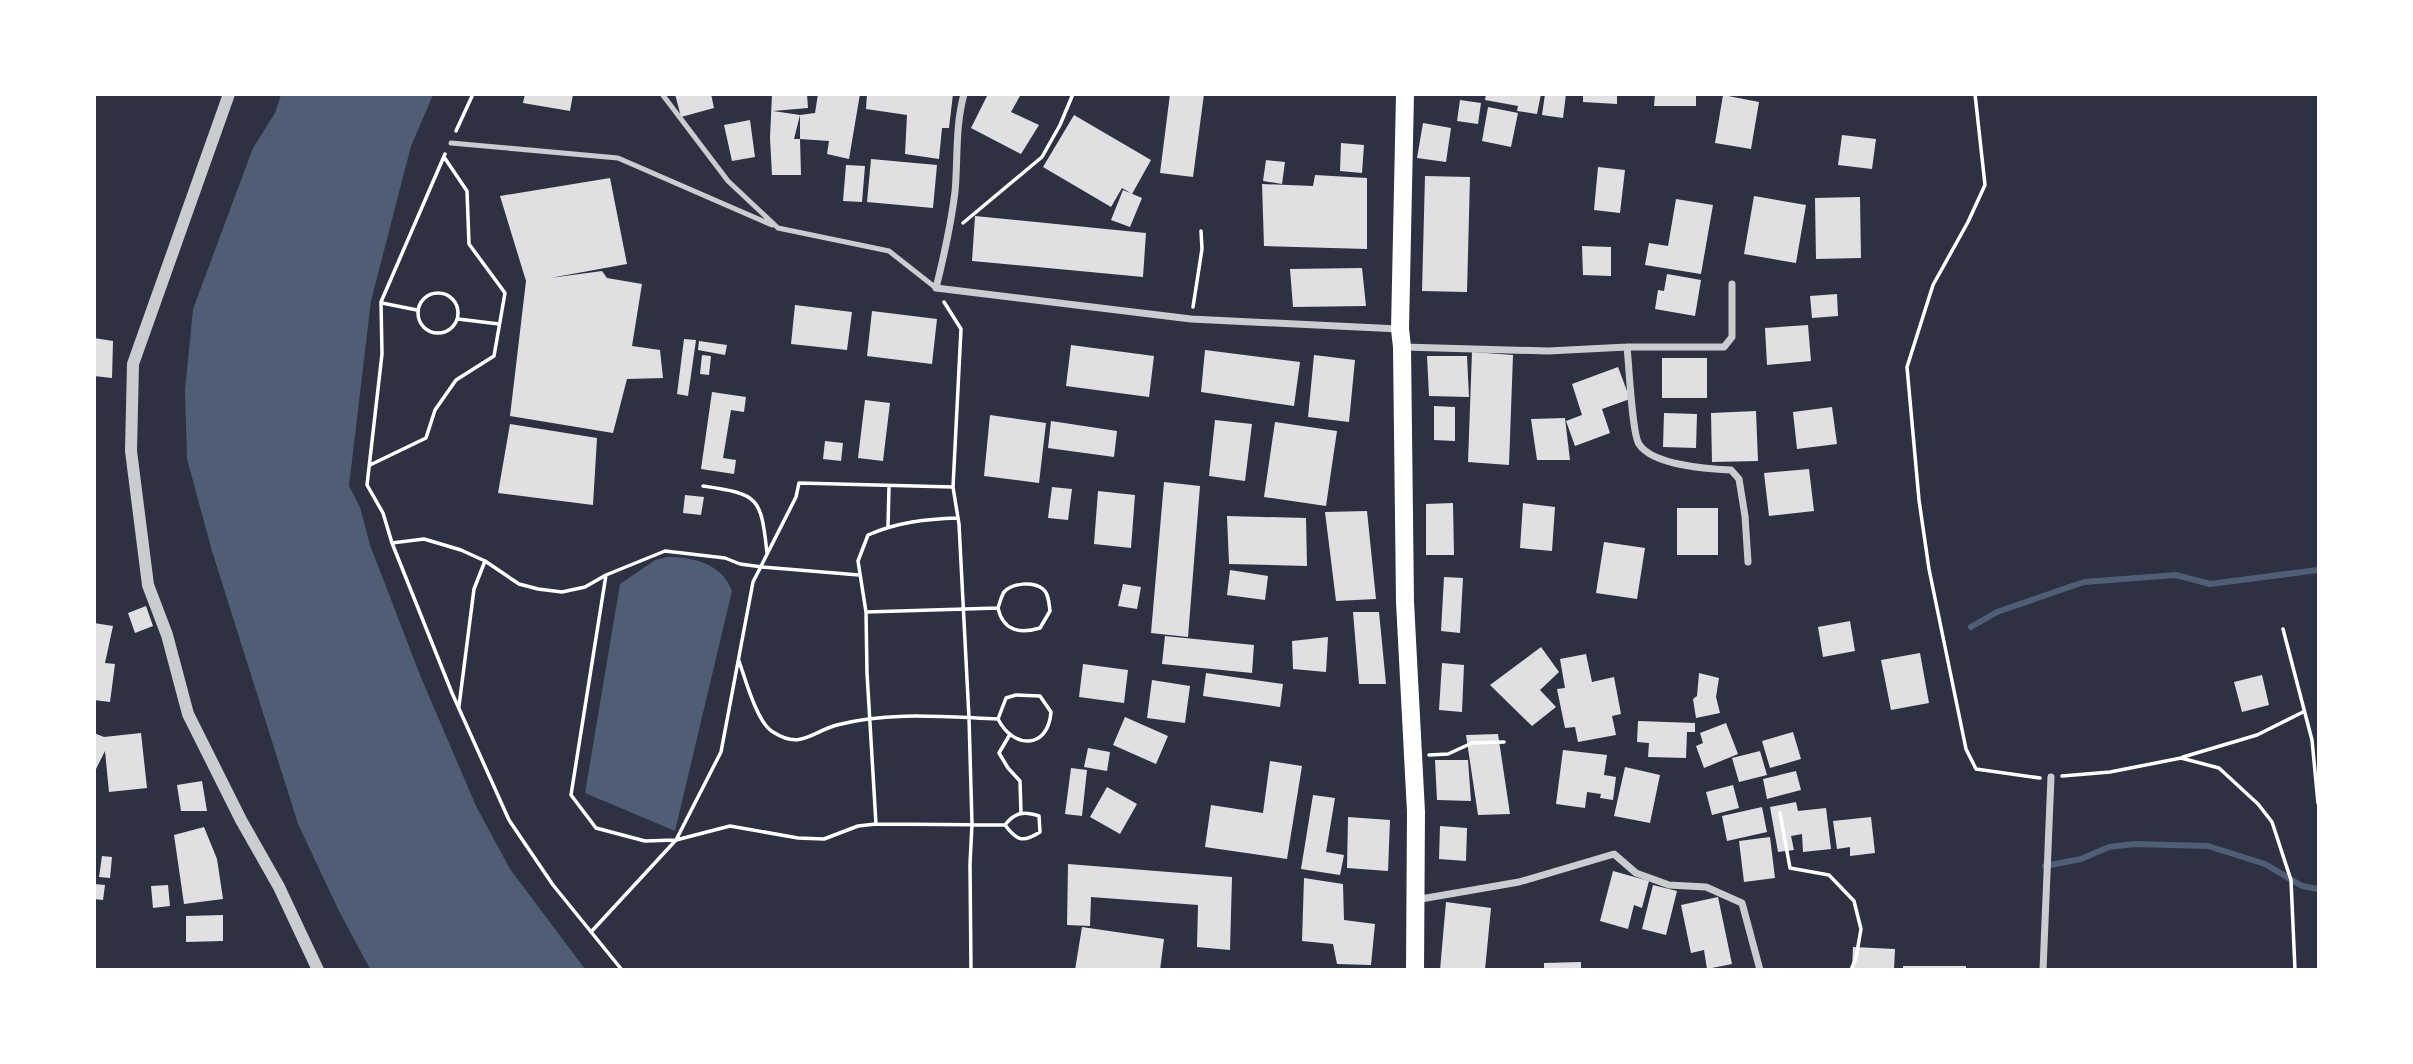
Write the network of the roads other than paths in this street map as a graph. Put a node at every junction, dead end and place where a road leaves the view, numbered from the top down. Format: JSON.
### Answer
{"nodes":[{"id":1,"x":229,"y":94,"type":"edge"},
{"id":2,"x":662,"y":94,"type":"edge"},
{"id":3,"x":964,"y":94,"type":"edge"},
{"id":4,"x":1405,"y":94,"type":"edge"},
{"id":5,"x":451,"y":142,"type":"road end"},
{"id":6,"x":778,"y":228,"type":"junction"},
{"id":7,"x":1732,"y":284,"type":"dead end"},
{"id":8,"x":936,"y":288,"type":"junction"},
{"id":9,"x":1401,"y":338,"type":"junction"},
{"id":10,"x":1627,"y":347,"type":"junction"},
{"id":11,"x":1748,"y":562,"type":"dead end"},
{"id":12,"x":2051,"y":777,"type":"road end"},
{"id":13,"x":1415,"y":900,"type":"junction"},
{"id":14,"x":318,"y":970,"type":"edge"},
{"id":15,"x":1415,"y":970,"type":"edge"},
{"id":16,"x":1760,"y":970,"type":"edge"},
{"id":17,"x":2043,"y":970,"type":"edge"}],
"edges":[{"from":1,"to":14,"type":"street"},
{"from":2,"to":6,"type":"lane"},
{"from":3,"to":8,"type":"street"},
{"from":4,"to":9,"type":"main road"},
{"from":5,"to":6,"type":"lane"},
{"from":6,"to":8,"type":"lane"},
{"from":7,"to":10,"type":"street"},
{"from":8,"to":9,"type":"street"},
{"from":9,"to":10,"type":"street"},
{"from":9,"to":13,"type":"main road"},
{"from":10,"to":11,"type":"street"},
{"from":12,"to":17,"type":"street"},
{"from":13,"to":15,"type":"main road"},
{"from":13,"to":16,"type":"street"}]}
